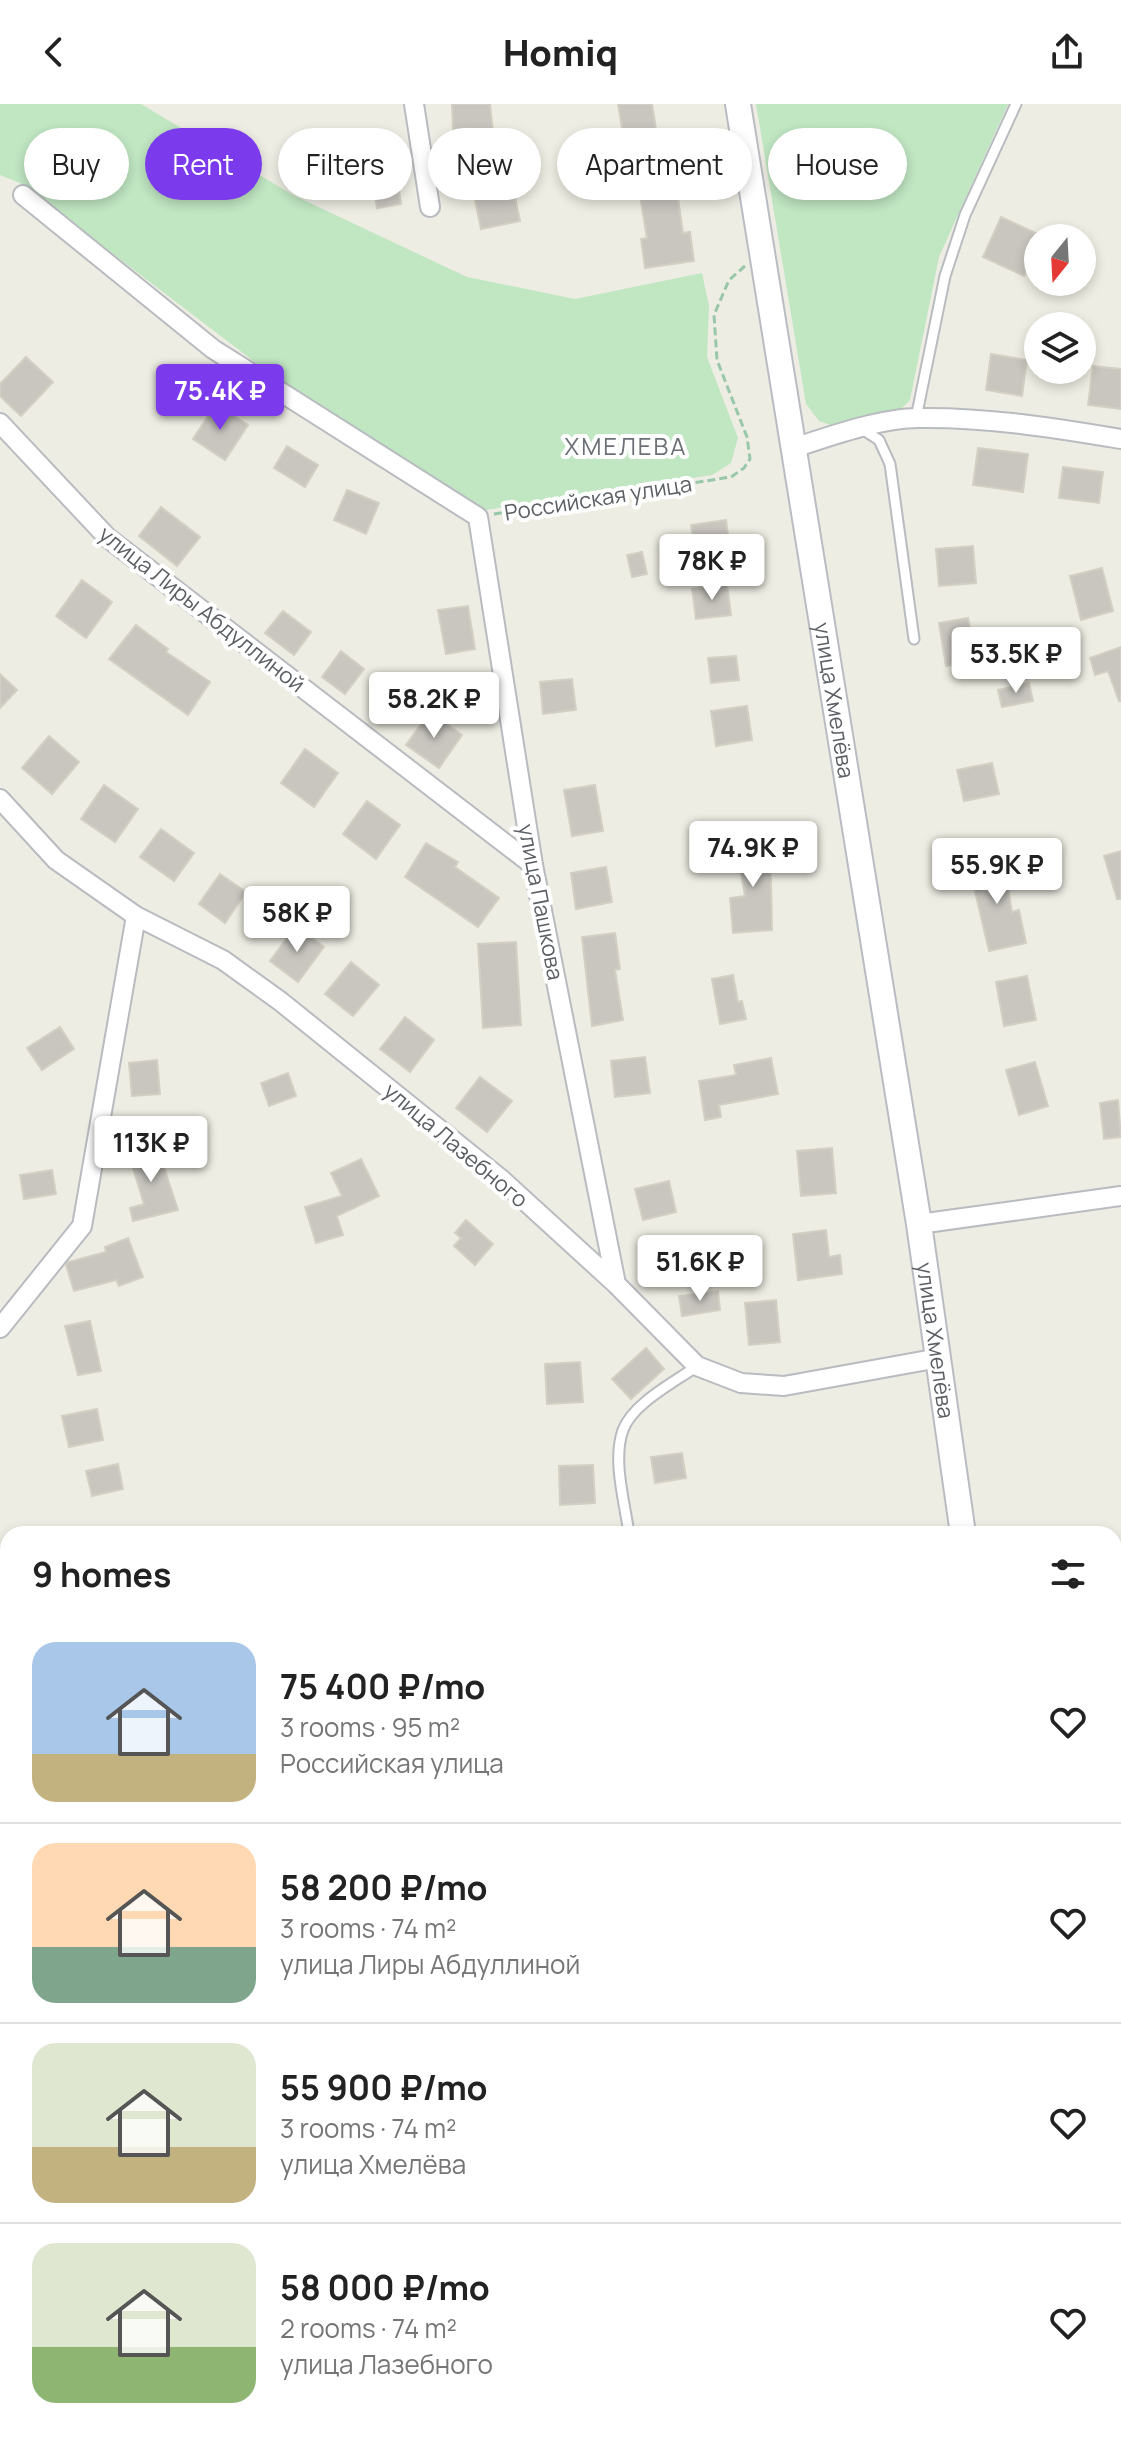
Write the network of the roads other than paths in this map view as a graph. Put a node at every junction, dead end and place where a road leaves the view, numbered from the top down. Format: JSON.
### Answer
{"nodes":[{"id":1,"x":414,"y":104,"type":"edge"},
{"id":2,"x":738,"y":104,"type":"edge"},
{"id":3,"x":1016,"y":104,"type":"edge"},
{"id":4,"x":23,"y":195,"type":"dead end"},
{"id":5,"x":430,"y":207,"type":"dead end"},
{"id":6,"x":916,"y":418,"type":"junction"},
{"id":7,"x":0,"y":423,"type":"edge"},
{"id":8,"x":862,"y":429,"type":"junction"},
{"id":9,"x":1121,"y":439,"type":"edge"},
{"id":10,"x":794,"y":448,"type":"junction"},
{"id":11,"x":478,"y":517,"type":"joint"},
{"id":12,"x":914,"y":639,"type":"dead end"},
{"id":13,"x":0,"y":799,"type":"edge"},
{"id":14,"x":533,"y":865,"type":"junction"},
{"id":15,"x":136,"y":916,"type":"junction"},
{"id":16,"x":1121,"y":1196,"type":"edge"},
{"id":17,"x":919,"y":1224,"type":"junction"},
{"id":18,"x":616,"y":1284,"type":"junction"},
{"id":19,"x":0,"y":1328,"type":"edge"},
{"id":20,"x":939,"y":1358,"type":"junction"},
{"id":21,"x":697,"y":1366,"type":"junction"},
{"id":22,"x":628,"y":1526,"type":"edge"},
{"id":23,"x":962,"y":1526,"type":"edge"},
{"id":24,"x":973,"y":1526,"type":"edge"}],
"edges":[{"from":1,"to":5,"type":"street"},
{"from":2,"to":10,"type":"main road","name":"улица Хмелёва"},
{"from":3,"to":6,"type":"lane"},
{"from":4,"to":11,"type":"street","name":"Российская улица"},
{"from":6,"to":8,"type":"street"},
{"from":6,"to":9,"type":"street"},
{"from":7,"to":14,"type":"street","name":"улица Лиры Абдуллиной"},
{"from":8,"to":10,"type":"street"},
{"from":8,"to":12,"type":"lane"},
{"from":10,"to":17,"type":"main road","name":"улица Хмелёва"},
{"from":11,"to":14,"type":"street","name":"улица Пашкова"},
{"from":13,"to":15,"type":"street","name":"улица Лазебного"},
{"from":14,"to":18,"type":"street","name":"улица Пашкова"},
{"from":15,"to":18,"type":"street","name":"улица Лазебного"},
{"from":15,"to":19,"type":"street"},
{"from":16,"to":17,"type":"street"},
{"from":17,"to":20,"type":"main road","name":"улица Хмелёва"},
{"from":18,"to":21,"type":"street","name":"улица Лазебного"},
{"from":20,"to":21,"type":"street","name":"улица Лазебного"},
{"from":20,"to":23,"type":"main road","name":"улица Хмелёва"},
{"from":20,"to":24,"type":"main road"},
{"from":21,"to":22,"type":"lane"}]}
